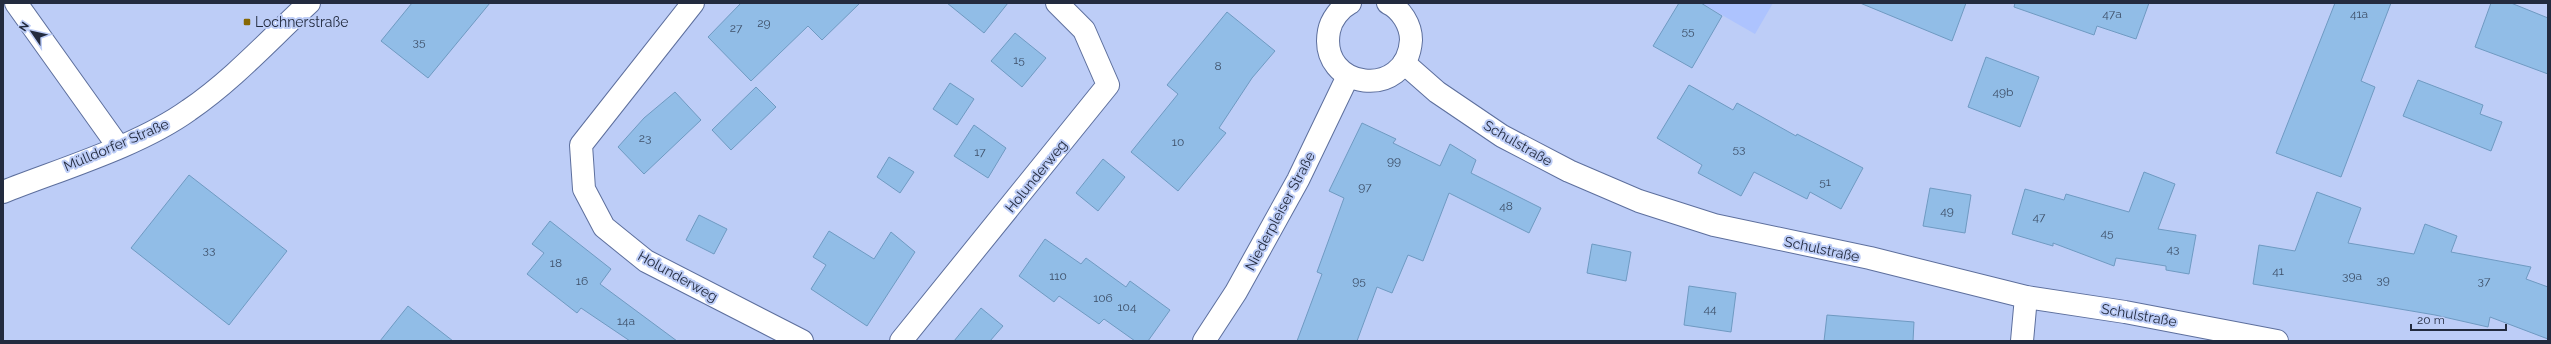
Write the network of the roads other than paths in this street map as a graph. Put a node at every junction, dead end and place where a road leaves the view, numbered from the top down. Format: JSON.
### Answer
{"nodes":[{"id":1,"x":16,"y":3,"type":"edge"},
{"id":2,"x":309,"y":3,"type":"edge"},
{"id":3,"x":693,"y":3,"type":"edge"},
{"id":4,"x":1057,"y":3,"type":"edge"},
{"id":5,"x":1391,"y":4,"type":"edge"},
{"id":6,"x":1337,"y":6,"type":"edge"},
{"id":7,"x":1404,"y":63,"type":"junction"},
{"id":8,"x":1348,"y":76,"type":"junction"},
{"id":9,"x":118,"y":146,"type":"junction"},
{"id":10,"x":3,"y":192,"type":"edge"},
{"id":11,"x":2026,"y":296,"type":"junction"},
{"id":12,"x":802,"y":341,"type":"edge"},
{"id":13,"x":901,"y":341,"type":"edge"},
{"id":14,"x":1204,"y":341,"type":"edge"},
{"id":15,"x":2022,"y":341,"type":"edge"},
{"id":16,"x":2277,"y":341,"type":"edge"}],
"edges":[{"from":1,"to":9,"type":"street"},
{"from":2,"to":9,"type":"street","name":"Mülldorfer Straße"},
{"from":3,"to":12,"type":"street","name":"Holunderweg"},
{"from":4,"to":13,"type":"street","name":"Holunderweg"},
{"from":5,"to":7,"type":"street"},
{"from":6,"to":8,"type":"street"},
{"from":7,"to":8,"type":"street"},
{"from":7,"to":11,"type":"street","name":"Schulstraße"},
{"from":8,"to":14,"type":"street","name":"Niederpleiser Straße"},
{"from":9,"to":10,"type":"street","name":"Mülldorfer Straße"},
{"from":11,"to":15,"type":"street"},
{"from":11,"to":16,"type":"street","name":"Schulstraße"}]}
